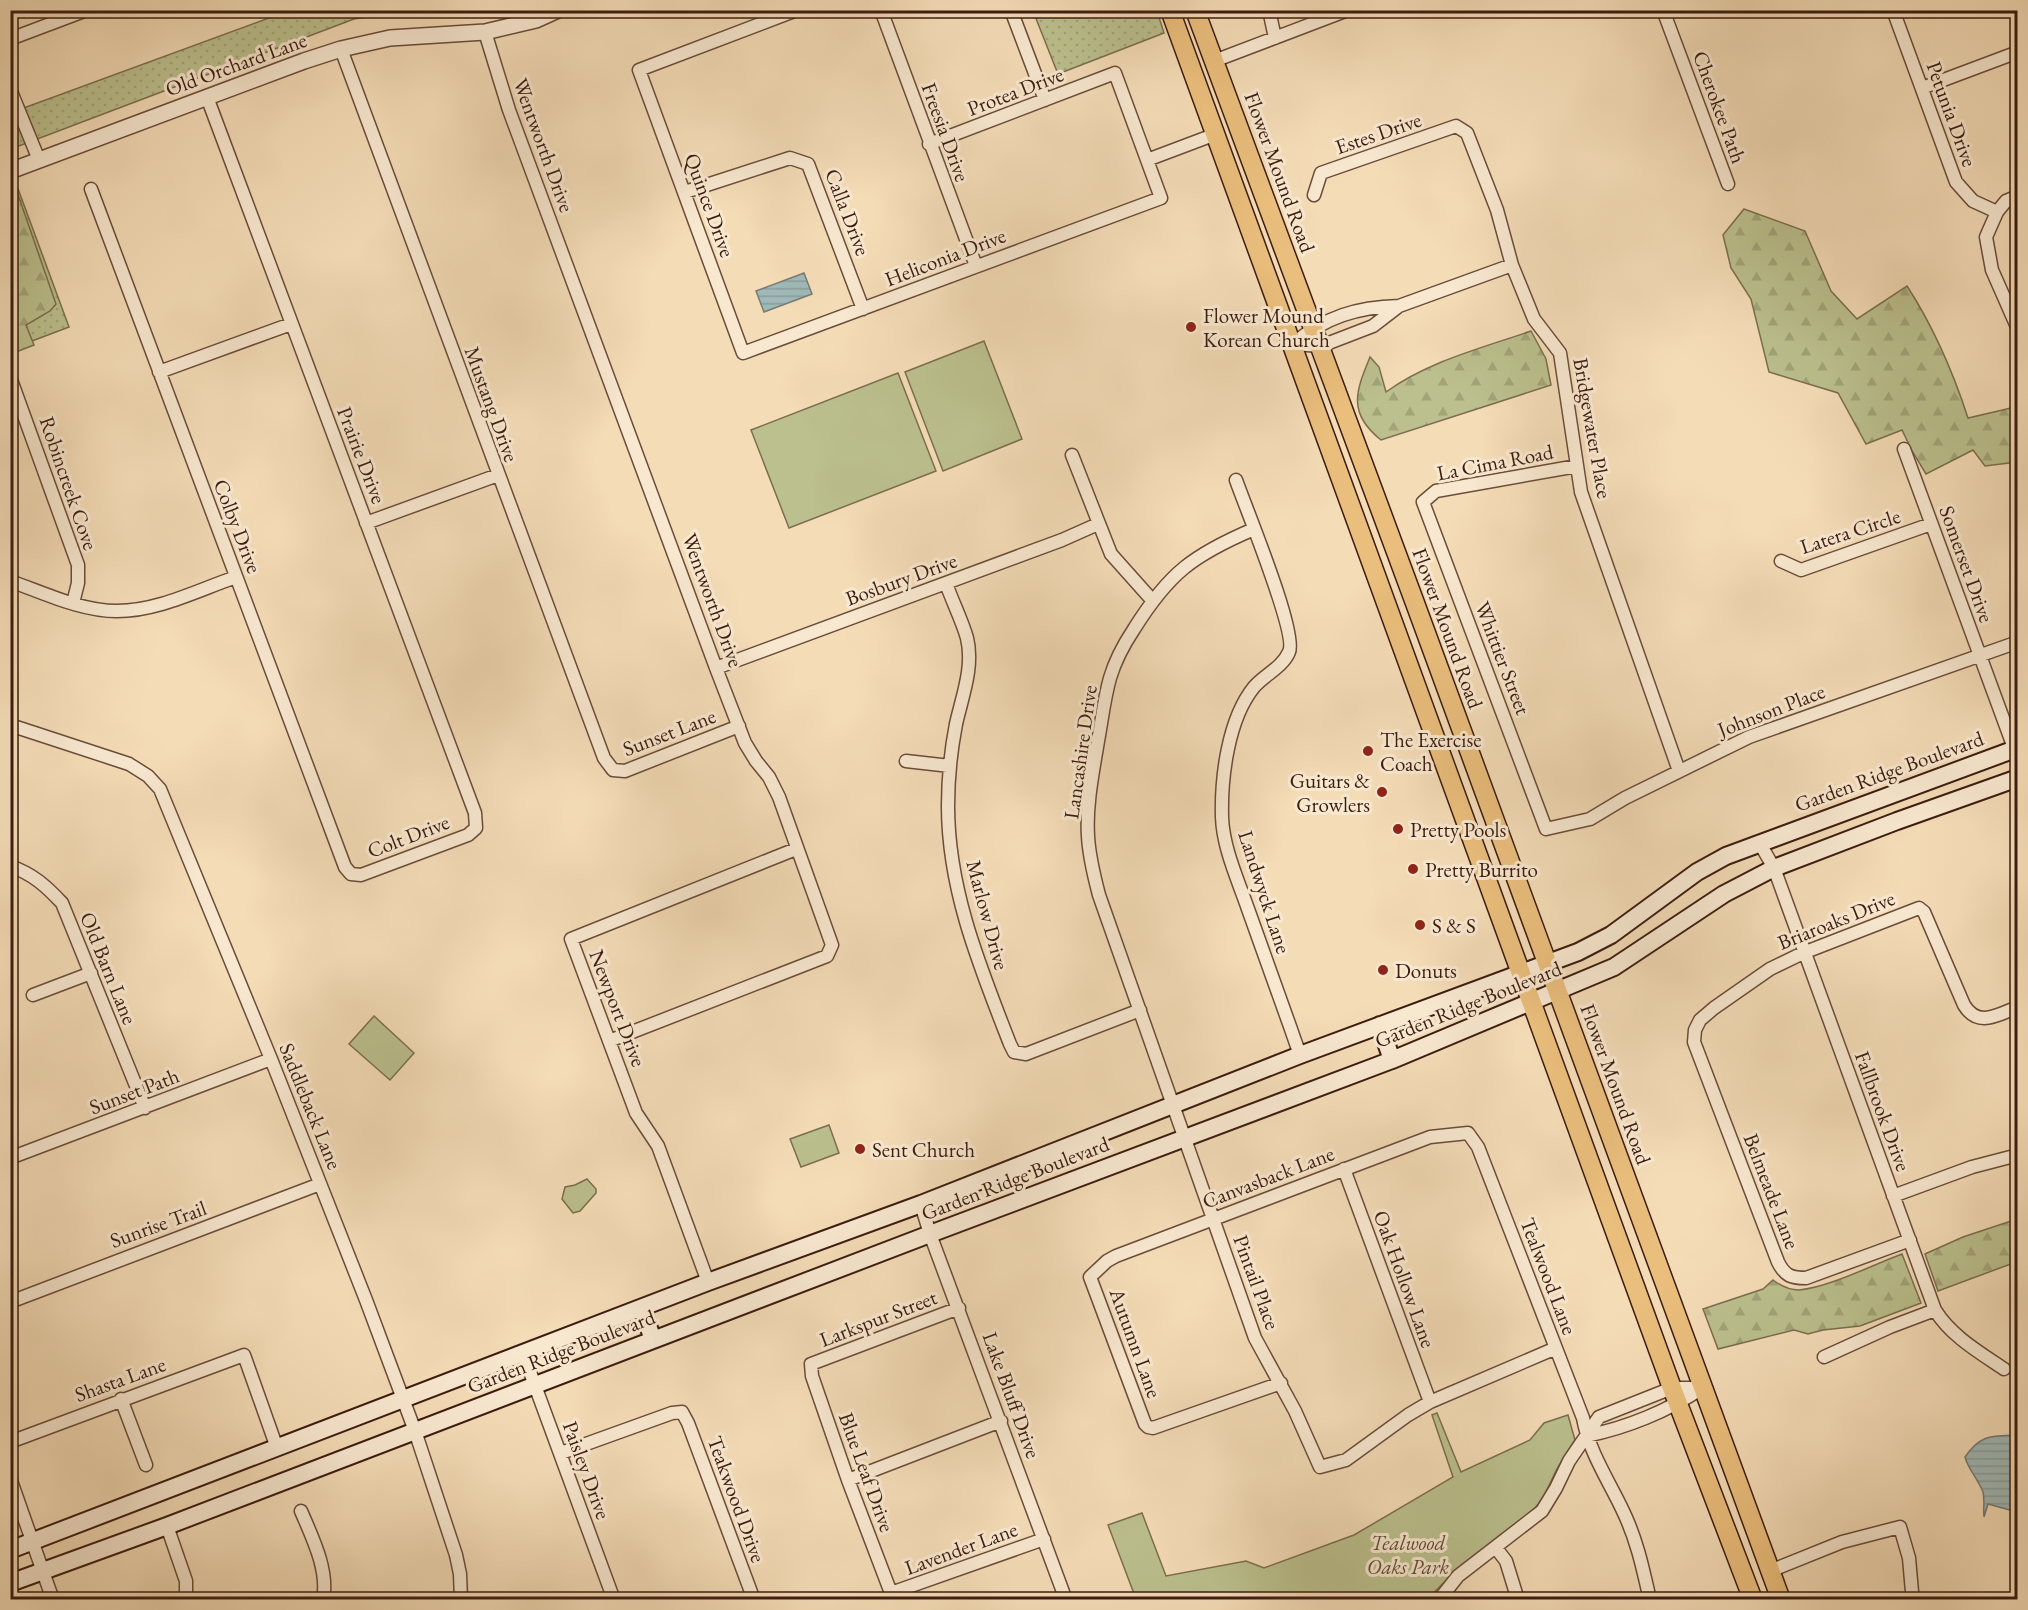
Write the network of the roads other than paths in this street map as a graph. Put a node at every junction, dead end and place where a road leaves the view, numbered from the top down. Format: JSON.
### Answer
{"nodes":[{"id":1,"x":87,"y":10,"type":"edge"},
{"id":2,"x":558,"y":10,"type":"edge"},
{"id":3,"x":881,"y":10,"type":"edge"},
{"id":4,"x":1011,"y":10,"type":"edge"},
{"id":5,"x":1170,"y":10,"type":"edge"},
{"id":6,"x":1195,"y":10,"type":"edge"},
{"id":7,"x":1269,"y":10,"type":"edge"},
{"id":8,"x":1348,"y":10,"type":"edge"},
{"id":9,"x":1663,"y":10,"type":"edge"},
{"id":10,"x":1893,"y":10,"type":"edge"},
{"id":11,"x":793,"y":11,"type":"edge"},
{"id":12,"x":766,"y":16,"type":"edge"},
{"id":13,"x":485,"y":32,"type":"junction"},
{"id":14,"x":1275,"y":38,"type":"junction"},
{"id":15,"x":10,"y":39,"type":"edge"},
{"id":16,"x":341,"y":50,"type":"junction"},
{"id":17,"x":2018,"y":52,"type":"edge"},
{"id":18,"x":1214,"y":61,"type":"junction"},
{"id":19,"x":1922,"y":88,"type":"junction"},
{"id":20,"x":10,"y":89,"type":"edge"},
{"id":21,"x":207,"y":97,"type":"junction"},
{"id":22,"x":1045,"y":100,"type":"junction"},
{"id":23,"x":1467,"y":133,"type":"joint"},
{"id":24,"x":1216,"y":134,"type":"junction"},
{"id":25,"x":929,"y":144,"type":"junction"},
{"id":26,"x":39,"y":160,"type":"junction"},
{"id":27,"x":1147,"y":160,"type":"junction"},
{"id":28,"x":10,"y":171,"type":"edge"},
{"id":29,"x":1728,"y":184,"type":"dead end"},
{"id":30,"x":91,"y":189,"type":"dead end"},
{"id":31,"x":685,"y":192,"type":"junction"},
{"id":32,"x":1314,"y":195,"type":"dead end"},
{"id":33,"x":2018,"y":196,"type":"edge"},
{"id":34,"x":1997,"y":212,"type":"junction"},
{"id":35,"x":1512,"y":265,"type":"junction"},
{"id":36,"x":976,"y":266,"type":"junction"},
{"id":37,"x":1399,"y":306,"type":"junction"},
{"id":38,"x":863,"y":309,"type":"junction"},
{"id":39,"x":291,"y":324,"type":"junction"},
{"id":40,"x":1314,"y":327,"type":"junction"},
{"id":41,"x":2018,"y":329,"type":"edge"},
{"id":42,"x":1293,"y":344,"type":"junction"},
{"id":43,"x":1321,"y":346,"type":"junction"},
{"id":44,"x":743,"y":354,"type":"joint"},
{"id":45,"x":159,"y":372,"type":"junction"},
{"id":46,"x":10,"y":377,"type":"edge"},
{"id":47,"x":1904,"y":449,"type":"dead end"},
{"id":48,"x":1072,"y":455,"type":"dead end"},
{"id":49,"x":1577,"y":466,"type":"junction"},
{"id":50,"x":498,"y":475,"type":"junction"},
{"id":51,"x":1236,"y":480,"type":"dead end"},
{"id":52,"x":1423,"y":502,"type":"joint"},
{"id":53,"x":366,"y":523,"type":"junction"},
{"id":54,"x":1098,"y":524,"type":"junction"},
{"id":55,"x":1931,"y":524,"type":"junction"},
{"id":56,"x":1254,"y":529,"type":"junction"},
{"id":57,"x":1781,"y":561,"type":"dead end"},
{"id":58,"x":236,"y":577,"type":"junction"},
{"id":59,"x":10,"y":581,"type":"edge"},
{"id":60,"x":945,"y":583,"type":"junction"},
{"id":61,"x":1152,"y":600,"type":"junction"},
{"id":62,"x":73,"y":603,"type":"junction"},
{"id":63,"x":2018,"y":642,"type":"edge"},
{"id":64,"x":1980,"y":656,"type":"junction"},
{"id":65,"x":716,"y":668,"type":"junction"},
{"id":66,"x":10,"y":725,"type":"edge"},
{"id":67,"x":739,"y":726,"type":"junction"},
{"id":68,"x":2016,"y":752,"type":"edge"},
{"id":69,"x":906,"y":761,"type":"dead end"},
{"id":70,"x":950,"y":766,"type":"junction"},
{"id":71,"x":613,"y":770,"type":"joint"},
{"id":72,"x":1679,"y":771,"type":"junction"},
{"id":73,"x":2018,"y":778,"type":"edge"},
{"id":74,"x":476,"y":828,"type":"joint"},
{"id":75,"x":1546,"y":829,"type":"joint"},
{"id":76,"x":1759,"y":842,"type":"junction"},
{"id":77,"x":796,"y":849,"type":"junction"},
{"id":78,"x":10,"y":866,"type":"edge"},
{"id":79,"x":1774,"y":868,"type":"junction"},
{"id":80,"x":351,"y":874,"type":"joint"},
{"id":81,"x":1803,"y":953,"type":"junction"},
{"id":82,"x":1548,"y":963,"type":"junction"},
{"id":83,"x":1521,"y":972,"type":"junction"},
{"id":84,"x":91,"y":973,"type":"junction"},
{"id":85,"x":1559,"y":991,"type":"junction"},
{"id":86,"x":33,"y":994,"type":"dead end"},
{"id":87,"x":1532,"y":1002,"type":"junction"},
{"id":88,"x":2018,"y":1007,"type":"edge"},
{"id":89,"x":1140,"y":1010,"type":"junction"},
{"id":90,"x":1380,"y":1025,"type":"junction"},
{"id":91,"x":1695,"y":1030,"type":"joint"},
{"id":92,"x":609,"y":1041,"type":"junction"},
{"id":93,"x":1300,"y":1054,"type":"junction"},
{"id":94,"x":271,"y":1059,"type":"junction"},
{"id":95,"x":1392,"y":1060,"type":"junction"},
{"id":96,"x":1172,"y":1105,"type":"junction"},
{"id":97,"x":145,"y":1108,"type":"junction"},
{"id":98,"x":1468,"y":1133,"type":"joint"},
{"id":99,"x":1183,"y":1138,"type":"junction"},
{"id":100,"x":2018,"y":1155,"type":"edge"},
{"id":101,"x":10,"y":1158,"type":"edge"},
{"id":102,"x":1344,"y":1169,"type":"junction"},
{"id":103,"x":320,"y":1184,"type":"junction"},
{"id":104,"x":1893,"y":1196,"type":"junction"},
{"id":105,"x":921,"y":1203,"type":"junction"},
{"id":106,"x":1213,"y":1219,"type":"junction"},
{"id":107,"x":930,"y":1234,"type":"junction"},
{"id":108,"x":1910,"y":1240,"type":"junction"},
{"id":109,"x":1090,"y":1277,"type":"joint"},
{"id":110,"x":708,"y":1282,"type":"junction"},
{"id":111,"x":10,"y":1302,"type":"edge"},
{"id":112,"x":642,"y":1308,"type":"junction"},
{"id":113,"x":958,"y":1308,"type":"junction"},
{"id":114,"x":1935,"y":1310,"type":"junction"},
{"id":115,"x":653,"y":1340,"type":"junction"},
{"id":116,"x":1556,"y":1348,"type":"junction"},
{"id":117,"x":523,"y":1353,"type":"junction"},
{"id":118,"x":1824,"y":1357,"type":"dead end"},
{"id":119,"x":811,"y":1364,"type":"joint"},
{"id":120,"x":2004,"y":1369,"type":"dead end"},
{"id":121,"x":1281,"y":1383,"type":"junction"},
{"id":122,"x":536,"y":1385,"type":"junction"},
{"id":123,"x":1702,"y":1388,"type":"junction"},
{"id":124,"x":1675,"y":1396,"type":"junction"},
{"id":125,"x":121,"y":1399,"type":"junction"},
{"id":126,"x":403,"y":1399,"type":"junction"},
{"id":127,"x":1430,"y":1402,"type":"junction"},
{"id":128,"x":1000,"y":1421,"type":"junction"},
{"id":129,"x":415,"y":1431,"type":"junction"},
{"id":130,"x":1586,"y":1436,"type":"junction"},
{"id":131,"x":10,"y":1442,"type":"edge"},
{"id":132,"x":277,"y":1448,"type":"junction"},
{"id":133,"x":561,"y":1453,"type":"junction"},
{"id":134,"x":146,"y":1466,"type":"dead end"},
{"id":135,"x":10,"y":1478,"type":"edge"},
{"id":136,"x":848,"y":1480,"type":"junction"},
{"id":137,"x":301,"y":1511,"type":"dead end"},
{"id":138,"x":167,"y":1526,"type":"junction"},
{"id":139,"x":1044,"y":1539,"type":"junction"},
{"id":140,"x":33,"y":1542,"type":"junction"},
{"id":141,"x":1496,"y":1548,"type":"junction"},
{"id":142,"x":10,"y":1550,"type":"edge"},
{"id":143,"x":1770,"y":1570,"type":"junction"},
{"id":144,"x":43,"y":1571,"type":"junction"},
{"id":145,"x":10,"y":1583,"type":"edge"},
{"id":146,"x":891,"y":1593,"type":"joint"},
{"id":147,"x":53,"y":1599,"type":"edge"},
{"id":148,"x":186,"y":1599,"type":"edge"},
{"id":149,"x":323,"y":1599,"type":"edge"},
{"id":150,"x":461,"y":1599,"type":"edge"},
{"id":151,"x":614,"y":1599,"type":"edge"},
{"id":152,"x":754,"y":1599,"type":"edge"},
{"id":153,"x":1066,"y":1599,"type":"edge"},
{"id":154,"x":1439,"y":1599,"type":"edge"},
{"id":155,"x":1518,"y":1599,"type":"edge"},
{"id":156,"x":1650,"y":1599,"type":"edge"},
{"id":157,"x":1753,"y":1599,"type":"edge"},
{"id":158,"x":1781,"y":1599,"type":"edge"},
{"id":159,"x":1914,"y":1599,"type":"edge"}],
"edges":[{"from":1,"to":15,"type":"street"},
{"from":2,"to":13,"type":"street","name":"Old Orchard Lane"},
{"from":3,"to":25,"type":"street","name":"Freesia Drive"},
{"from":4,"to":22,"type":"street"},
{"from":5,"to":24,"type":"main road"},
{"from":6,"to":18,"type":"main road","name":"Flower Mound Road"},
{"from":7,"to":14,"type":"street"},
{"from":8,"to":14,"type":"street"},
{"from":9,"to":29,"type":"street","name":"Cherokee Path"},
{"from":10,"to":19,"type":"street","name":"Petunia Drive"},
{"from":11,"to":12,"type":"street"},
{"from":12,"to":31,"type":"street","name":"Quince Drive"},
{"from":13,"to":16,"type":"street","name":"Old Orchard Lane"},
{"from":13,"to":65,"type":"street","name":"Wentworth Drive"},
{"from":14,"to":18,"type":"street"},
{"from":16,"to":21,"type":"street","name":"Old Orchard Lane"},
{"from":16,"to":50,"type":"street","name":"Mustang Drive"},
{"from":17,"to":19,"type":"street"},
{"from":18,"to":40,"type":"main road","name":"Flower Mound Road"},
{"from":19,"to":34,"type":"street","name":"Petunia Drive"},
{"from":20,"to":26,"type":"street"},
{"from":21,"to":26,"type":"street","name":"Old Orchard Lane"},
{"from":21,"to":39,"type":"street","name":"Prairie Drive"},
{"from":22,"to":25,"type":"street","name":"Protea Drive"},
{"from":22,"to":27,"type":"street","name":"Protea Drive"},
{"from":23,"to":32,"type":"street","name":"Estes Drive"},
{"from":23,"to":35,"type":"street","name":"Bridgewater Place"},
{"from":24,"to":27,"type":"street"},
{"from":24,"to":42,"type":"main road"},
{"from":25,"to":36,"type":"street","name":"Freesia Drive"},
{"from":26,"to":28,"type":"street","name":"Old Orchard Lane"},
{"from":27,"to":36,"type":"street","name":"Heliconia Drive"},
{"from":30,"to":45,"type":"street","name":"Colby Drive"},
{"from":31,"to":38,"type":"street","name":"Calla Drive"},
{"from":31,"to":44,"type":"street","name":"Quince Drive"},
{"from":33,"to":34,"type":"street"},
{"from":34,"to":41,"type":"street"},
{"from":35,"to":37,"type":"street"},
{"from":35,"to":49,"type":"street","name":"Bridgewater Place"},
{"from":36,"to":38,"type":"street","name":"Heliconia Drive"},
{"from":37,"to":40,"type":"street"},
{"from":37,"to":43,"type":"street"},
{"from":38,"to":44,"type":"street","name":"Heliconia Drive"},
{"from":39,"to":45,"type":"street"},
{"from":39,"to":53,"type":"street","name":"Prairie Drive"},
{"from":40,"to":42,"type":"street"},
{"from":40,"to":43,"type":"main road","name":"Flower Mound Road"},
{"from":42,"to":43,"type":"street"},
{"from":42,"to":83,"type":"main road"},
{"from":43,"to":82,"type":"main road","name":"Flower Mound Road"},
{"from":45,"to":58,"type":"street","name":"Colby Drive"},
{"from":46,"to":62,"type":"street","name":"Robincreek Cove"},
{"from":47,"to":55,"type":"street","name":"Somerset Drive"},
{"from":48,"to":54,"type":"street"},
{"from":49,"to":52,"type":"street","name":"La Cima Road"},
{"from":49,"to":72,"type":"street","name":"Bridgewater Place"},
{"from":50,"to":53,"type":"street"},
{"from":50,"to":71,"type":"street","name":"Mustang Drive"},
{"from":51,"to":56,"type":"street","name":"Landwyck Lane"},
{"from":52,"to":75,"type":"street","name":"Whittier Street"},
{"from":53,"to":74,"type":"street","name":"Prairie Drive"},
{"from":54,"to":60,"type":"street","name":"Bosbury Drive"},
{"from":54,"to":61,"type":"street"},
{"from":55,"to":57,"type":"street","name":"Latera Circle"},
{"from":55,"to":64,"type":"street","name":"Somerset Drive"},
{"from":56,"to":61,"type":"street","name":"Lancashire Drive"},
{"from":56,"to":93,"type":"street","name":"Landwyck Lane"},
{"from":58,"to":62,"type":"street"},
{"from":58,"to":80,"type":"street","name":"Colby Drive"},
{"from":59,"to":62,"type":"street"},
{"from":60,"to":65,"type":"street","name":"Bosbury Drive"},
{"from":60,"to":70,"type":"street","name":"Marlow Drive"},
{"from":61,"to":89,"type":"street","name":"Lancashire Drive"},
{"from":63,"to":64,"type":"street","name":"Johnson Place"},
{"from":64,"to":68,"type":"street","name":"Somerset Drive"},
{"from":64,"to":72,"type":"street","name":"Johnson Place"},
{"from":65,"to":67,"type":"street","name":"Wentworth Drive"},
{"from":66,"to":94,"type":"street","name":"Saddleback Lane"},
{"from":67,"to":71,"type":"street","name":"Sunset Lane"},
{"from":67,"to":77,"type":"street","name":"Wentworth Drive"},
{"from":68,"to":76,"type":"main road","name":"Garden Ridge Boulevard"},
{"from":69,"to":70,"type":"street"},
{"from":70,"to":89,"type":"street","name":"Marlow Drive"},
{"from":72,"to":75,"type":"street","name":"Johnson Place"},
{"from":73,"to":79,"type":"main road","name":"Garden Ridge Boulevard"},
{"from":74,"to":80,"type":"street","name":"Colt Drive"},
{"from":76,"to":79,"type":"street","name":"Fallbrook Drive"},
{"from":76,"to":82,"type":"main road","name":"Garden Ridge Boulevard"},
{"from":77,"to":92,"type":"street","name":"Wentworth Drive"},
{"from":77,"to":92,"type":"street","name":"Newport Drive"},
{"from":78,"to":84,"type":"street","name":"Old Barn Lane"},
{"from":79,"to":81,"type":"street","name":"Fallbrook Drive"},
{"from":79,"to":85,"type":"main road","name":"Garden Ridge Boulevard"},
{"from":81,"to":88,"type":"street","name":"Briaroaks Drive"},
{"from":81,"to":91,"type":"street","name":"Briaroaks Drive"},
{"from":81,"to":104,"type":"street","name":"Fallbrook Drive"},
{"from":82,"to":83,"type":"main road","name":"Garden Ridge Boulevard"},
{"from":82,"to":85,"type":"main road","name":"Flower Mound Road"},
{"from":83,"to":87,"type":"main road"},
{"from":83,"to":90,"type":"main road","name":"Garden Ridge Boulevard"},
{"from":84,"to":86,"type":"street"},
{"from":84,"to":97,"type":"street","name":"Old Barn Lane"},
{"from":85,"to":87,"type":"main road","name":"Garden Ridge Boulevard"},
{"from":85,"to":123,"type":"main road","name":"Flower Mound Road"},
{"from":87,"to":95,"type":"main road","name":"Garden Ridge Boulevard"},
{"from":87,"to":124,"type":"main road"},
{"from":89,"to":96,"type":"street","name":"Lancashire Drive"},
{"from":90,"to":93,"type":"main road","name":"Garden Ridge Boulevard"},
{"from":90,"to":95,"type":"main road"},
{"from":91,"to":108,"type":"street","name":"Belmeade Lane"},
{"from":92,"to":110,"type":"street","name":"Newport Drive"},
{"from":93,"to":96,"type":"main road","name":"Garden Ridge Boulevard"},
{"from":94,"to":97,"type":"street","name":"Sunset Path"},
{"from":94,"to":103,"type":"street","name":"Saddleback Lane"},
{"from":95,"to":99,"type":"main road","name":"Garden Ridge Boulevard"},
{"from":96,"to":99,"type":"street","name":"Pintail Place"},
{"from":96,"to":105,"type":"main road","name":"Garden Ridge Boulevard"},
{"from":97,"to":101,"type":"street","name":"Sunset Path"},
{"from":98,"to":102,"type":"street","name":"Canvasback Lane"},
{"from":98,"to":116,"type":"street","name":"Tealwood Lane"},
{"from":99,"to":106,"type":"street","name":"Pintail Place"},
{"from":99,"to":107,"type":"main road","name":"Garden Ridge Boulevard"},
{"from":100,"to":104,"type":"street"},
{"from":102,"to":106,"type":"street","name":"Canvasback Lane"},
{"from":102,"to":127,"type":"street","name":"Oak Hollow Lane"},
{"from":103,"to":111,"type":"street","name":"Sunrise Trail"},
{"from":103,"to":126,"type":"street","name":"Saddleback Lane"},
{"from":104,"to":108,"type":"street","name":"Fallbrook Drive"},
{"from":105,"to":107,"type":"street","name":"Lake Bluff Drive"},
{"from":105,"to":110,"type":"main road","name":"Garden Ridge Boulevard"},
{"from":106,"to":109,"type":"street","name":"Canvasback Lane"},
{"from":106,"to":121,"type":"street","name":"Pintail Place"},
{"from":107,"to":113,"type":"street","name":"Lake Bluff Drive"},
{"from":107,"to":115,"type":"main road","name":"Garden Ridge Boulevard"},
{"from":108,"to":114,"type":"street","name":"Fallbrook Drive"},
{"from":109,"to":121,"type":"street","name":"Autumn Lane"},
{"from":110,"to":112,"type":"main road","name":"Garden Ridge Boulevard"},
{"from":112,"to":115,"type":"main road"},
{"from":112,"to":117,"type":"main road","name":"Garden Ridge Boulevard"},
{"from":113,"to":119,"type":"street","name":"Larkspur Street"},
{"from":113,"to":128,"type":"street","name":"Lake Bluff Drive"},
{"from":114,"to":118,"type":"street"},
{"from":114,"to":120,"type":"street","name":"Fallbrook Drive"},
{"from":115,"to":122,"type":"main road","name":"Garden Ridge Boulevard"},
{"from":116,"to":127,"type":"street"},
{"from":116,"to":130,"type":"street","name":"Tealwood Lane"},
{"from":117,"to":122,"type":"street","name":"Paisley Drive"},
{"from":117,"to":126,"type":"main road","name":"Garden Ridge Boulevard"},
{"from":119,"to":136,"type":"street","name":"Blue Leaf Drive"},
{"from":121,"to":127,"type":"street","name":"Pintail Place"},
{"from":122,"to":129,"type":"main road","name":"Garden Ridge Boulevard"},
{"from":122,"to":133,"type":"street","name":"Paisley Drive"},
{"from":123,"to":124,"type":"street"},
{"from":123,"to":143,"type":"main road","name":"Flower Mound Road"},
{"from":124,"to":130,"type":"street"},
{"from":124,"to":130,"type":"street"},
{"from":124,"to":157,"type":"main road"},
{"from":125,"to":131,"type":"street","name":"Shasta Lane"},
{"from":125,"to":132,"type":"street","name":"Shasta Lane"},
{"from":125,"to":134,"type":"street"},
{"from":126,"to":129,"type":"street","name":"Saddleback Lane"},
{"from":126,"to":132,"type":"main road","name":"Garden Ridge Boulevard"},
{"from":128,"to":136,"type":"street"},
{"from":128,"to":139,"type":"street","name":"Lake Bluff Drive"},
{"from":129,"to":138,"type":"main road","name":"Garden Ridge Boulevard"},
{"from":129,"to":150,"type":"street","name":"Saddleback Lane"},
{"from":130,"to":141,"type":"street"},
{"from":130,"to":156,"type":"street","name":"Tealwood Lane"},
{"from":132,"to":140,"type":"main road","name":"Garden Ridge Boulevard"},
{"from":133,"to":151,"type":"street","name":"Paisley Drive"},
{"from":133,"to":152,"type":"street","name":"Teakwood Drive"},
{"from":135,"to":140,"type":"street"},
{"from":136,"to":146,"type":"street","name":"Blue Leaf Drive"},
{"from":137,"to":149,"type":"street"},
{"from":138,"to":144,"type":"main road","name":"Garden Ridge Boulevard"},
{"from":138,"to":148,"type":"street"},
{"from":139,"to":146,"type":"street","name":"Lavender Lane"},
{"from":139,"to":153,"type":"street","name":"Lake Bluff Drive"},
{"from":140,"to":142,"type":"main road","name":"Garden Ridge Boulevard"},
{"from":140,"to":144,"type":"street"},
{"from":141,"to":154,"type":"street"},
{"from":141,"to":155,"type":"street"},
{"from":143,"to":158,"type":"main road","name":"Flower Mound Road"},
{"from":143,"to":159,"type":"street"},
{"from":144,"to":145,"type":"main road","name":"Garden Ridge Boulevard"},
{"from":144,"to":147,"type":"street"}]}
